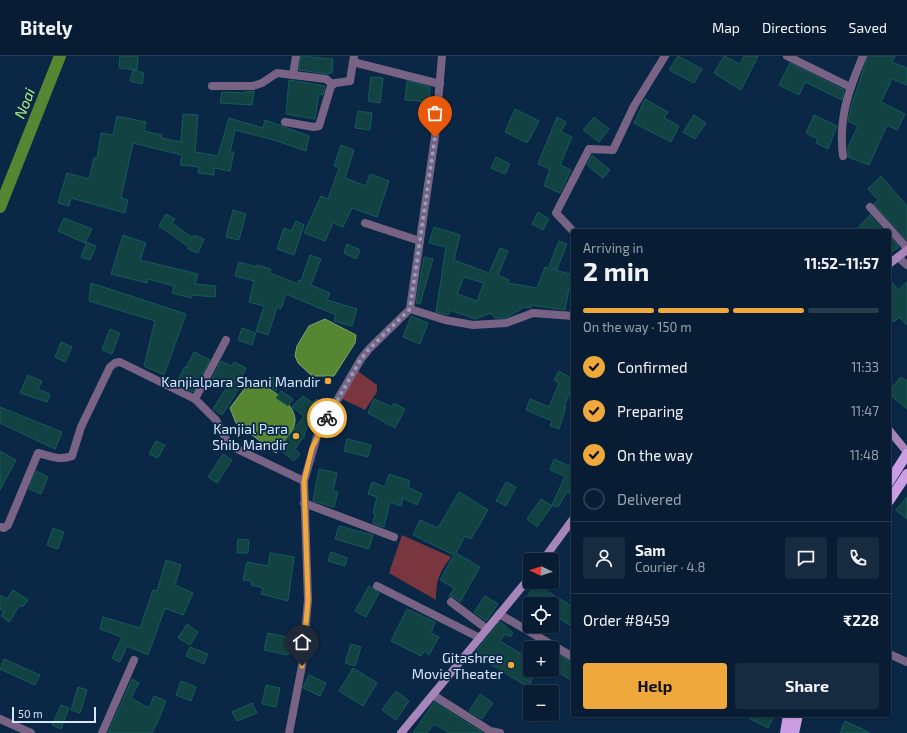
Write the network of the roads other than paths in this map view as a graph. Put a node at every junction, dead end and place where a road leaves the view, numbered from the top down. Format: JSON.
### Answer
{"nodes":[{"id":1,"x":296,"y":56,"type":"edge"},
{"id":2,"x":442,"y":56,"type":"edge"},
{"id":3,"x":665,"y":56,"type":"edge"},
{"id":4,"x":787,"y":56,"type":"edge"},
{"id":5,"x":863,"y":56,"type":"edge"},
{"id":6,"x":353,"y":59,"type":"edge"},
{"id":7,"x":293,"y":75,"type":"junction"},
{"id":8,"x":332,"y":84,"type":"junction"},
{"id":9,"x":440,"y":84,"type":"junction"},
{"id":10,"x":212,"y":86,"type":"dead end"},
{"id":11,"x":850,"y":87,"type":"junction"},
{"id":12,"x":285,"y":122,"type":"dead end"},
{"id":13,"x":843,"y":156,"type":"dead end"},
{"id":14,"x":870,"y":207,"type":"dead end"},
{"id":15,"x":365,"y":223,"type":"dead end"},
{"id":16,"x":571,"y":229,"type":"edge"},
{"id":17,"x":889,"y":229,"type":"edge"},
{"id":18,"x":891,"y":231,"type":"edge"},
{"id":19,"x":420,"y":241,"type":"junction"},
{"id":20,"x":907,"y":249,"type":"edge"},
{"id":21,"x":898,"y":257,"type":"junction"},
{"id":22,"x":891,"y":262,"type":"edge"},
{"id":23,"x":907,"y":265,"type":"edge"},
{"id":24,"x":410,"y":309,"type":"junction"},
{"id":25,"x":571,"y":315,"type":"edge"},
{"id":26,"x":226,"y":340,"type":"dead end"},
{"id":27,"x":195,"y":399,"type":"junction"},
{"id":28,"x":891,"y":433,"type":"edge"},
{"id":29,"x":907,"y":453,"type":"edge"},
{"id":30,"x":907,"y":474,"type":"edge"},
{"id":31,"x":891,"y":479,"type":"edge"},
{"id":32,"x":304,"y":481,"type":"junction"},
{"id":33,"x":891,"y":498,"type":"edge"},
{"id":34,"x":304,"y":503,"type":"junction"},
{"id":35,"x":571,"y":522,"type":"edge"},
{"id":36,"x":0,"y":527,"type":"edge"},
{"id":37,"x":394,"y":537,"type":"dead end"},
{"id":38,"x":548,"y":553,"type":"edge"},
{"id":39,"x":523,"y":585,"type":"edge"},
{"id":40,"x":377,"y":586,"type":"dead end"},
{"id":41,"x":451,"y":602,"type":"dead end"},
{"id":42,"x":499,"y":614,"type":"junction"},
{"id":43,"x":487,"y":629,"type":"junction"},
{"id":44,"x":480,"y":638,"type":"junction"},
{"id":45,"x":891,"y":655,"type":"edge"},
{"id":46,"x":571,"y":656,"type":"edge"},
{"id":47,"x":134,"y":660,"type":"dead end"},
{"id":48,"x":907,"y":662,"type":"edge"},
{"id":49,"x":433,"y":695,"type":"junction"},
{"id":50,"x":788,"y":717,"type":"edge"},
{"id":51,"x":798,"y":717,"type":"edge"},
{"id":52,"x":0,"y":719,"type":"edge"},
{"id":53,"x":31,"y":733,"type":"edge"},
{"id":54,"x":102,"y":733,"type":"edge"},
{"id":55,"x":289,"y":733,"type":"edge"},
{"id":56,"x":401,"y":733,"type":"edge"},
{"id":57,"x":500,"y":733,"type":"edge"},
{"id":58,"x":785,"y":733,"type":"edge"},
{"id":59,"x":794,"y":733,"type":"edge"}],
"edges":[{"from":1,"to":7,"type":"street"},
{"from":2,"to":9,"type":"street"},
{"from":3,"to":16,"type":"street"},
{"from":4,"to":11,"type":"street"},
{"from":5,"to":11,"type":"street"},
{"from":6,"to":8,"type":"street"},
{"from":6,"to":9,"type":"street"},
{"from":7,"to":8,"type":"street"},
{"from":7,"to":10,"type":"street"},
{"from":8,"to":12,"type":"street"},
{"from":9,"to":19,"type":"street"},
{"from":11,"to":13,"type":"street"},
{"from":14,"to":17,"type":"street"},
{"from":15,"to":19,"type":"street"},
{"from":18,"to":20,"type":"street"},
{"from":19,"to":24,"type":"street"},
{"from":20,"to":21,"type":"street"},
{"from":21,"to":22,"type":"street"},
{"from":21,"to":23,"type":"street"},
{"from":24,"to":25,"type":"street"},
{"from":24,"to":32,"type":"street"},
{"from":26,"to":27,"type":"street"},
{"from":27,"to":32,"type":"street"},
{"from":27,"to":36,"type":"street"},
{"from":28,"to":29,"type":"street"},
{"from":29,"to":31,"type":"main road"},
{"from":30,"to":33,"type":"main road"},
{"from":32,"to":34,"type":"street"},
{"from":34,"to":37,"type":"street"},
{"from":34,"to":55,"type":"street"},
{"from":35,"to":38,"type":"street"},
{"from":39,"to":42,"type":"street"},
{"from":40,"to":44,"type":"street"},
{"from":41,"to":43,"type":"street"},
{"from":42,"to":43,"type":"street"},
{"from":42,"to":46,"type":"street"},
{"from":43,"to":44,"type":"street"},
{"from":44,"to":49,"type":"street"},
{"from":45,"to":48,"type":"street"},
{"from":47,"to":54,"type":"street"},
{"from":49,"to":56,"type":"street"},
{"from":49,"to":57,"type":"street"},
{"from":50,"to":58,"type":"main road"},
{"from":51,"to":59,"type":"main road"},
{"from":52,"to":53,"type":"street"}]}
